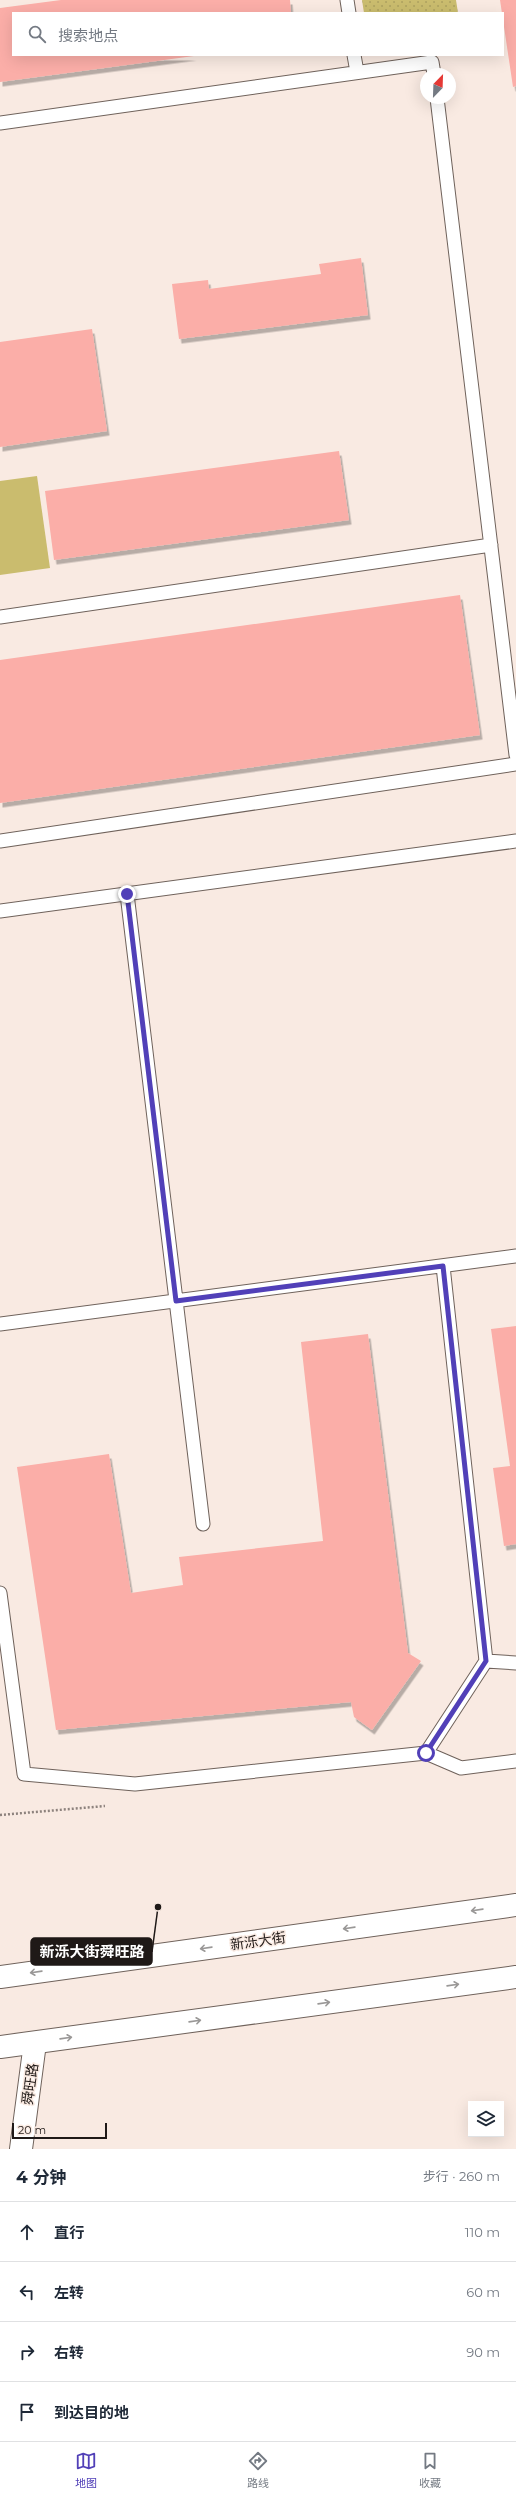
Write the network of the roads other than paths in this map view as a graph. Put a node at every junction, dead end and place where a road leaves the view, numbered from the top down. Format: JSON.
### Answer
{"nodes":[{"id":1,"x":347,"y":0,"type":"edge"},
{"id":2,"x":349,"y":12,"type":"edge"},
{"id":3,"x":354,"y":56,"type":"edge"},
{"id":4,"x":433,"y":68,"type":"edge"},
{"id":5,"x":357,"y":72,"type":"junction"},
{"id":6,"x":438,"y":104,"type":"edge"},
{"id":7,"x":0,"y":123,"type":"edge"},
{"id":8,"x":491,"y":544,"type":"junction"},
{"id":9,"x":0,"y":617,"type":"edge"},
{"id":10,"x":516,"y":755,"type":"edge"},
{"id":11,"x":516,"y":764,"type":"edge"},
{"id":12,"x":0,"y":841,"type":"edge"},
{"id":13,"x":516,"y":841,"type":"edge"},
{"id":14,"x":127,"y":894,"type":"junction"},
{"id":15,"x":0,"y":911,"type":"edge"},
{"id":16,"x":516,"y":1256,"type":"edge"},
{"id":17,"x":443,"y":1266,"type":"junction"},
{"id":18,"x":176,"y":1301,"type":"junction"},
{"id":19,"x":0,"y":1324,"type":"edge"},
{"id":20,"x":203,"y":1524,"type":"dead end"},
{"id":21,"x":0,"y":1593,"type":"edge"},
{"id":22,"x":486,"y":1661,"type":"junction"},
{"id":23,"x":516,"y":1663,"type":"edge"},
{"id":24,"x":426,"y":1753,"type":"junction"},
{"id":25,"x":516,"y":1761,"type":"edge"},
{"id":26,"x":516,"y":1905,"type":"edge"},
{"id":27,"x":0,"y":1977,"type":"edge"},
{"id":28,"x":516,"y":1977,"type":"edge"},
{"id":29,"x":36,"y":2043,"type":"junction"},
{"id":30,"x":0,"y":2047,"type":"edge"},
{"id":31,"x":21,"y":2149,"type":"edge"}],
"edges":[{"from":1,"to":2,"type":"lane"},
{"from":3,"to":5,"type":"lane"},
{"from":4,"to":5,"type":"lane"},
{"from":5,"to":7,"type":"lane"},
{"from":6,"to":8,"type":"lane"},
{"from":8,"to":9,"type":"lane"},
{"from":8,"to":10,"type":"lane"},
{"from":11,"to":12,"type":"lane"},
{"from":13,"to":14,"type":"lane"},
{"from":14,"to":15,"type":"lane"},
{"from":14,"to":18,"type":"lane"},
{"from":16,"to":17,"type":"lane"},
{"from":17,"to":18,"type":"lane"},
{"from":17,"to":22,"type":"lane"},
{"from":18,"to":19,"type":"lane"},
{"from":18,"to":20,"type":"lane"},
{"from":21,"to":24,"type":"lane"},
{"from":22,"to":23,"type":"lane"},
{"from":22,"to":24,"type":"lane"},
{"from":24,"to":25,"type":"lane"},
{"from":26,"to":27,"type":"main road","name":"新泺大街","one_way":true},
{"from":29,"to":28,"type":"main road","one_way":true},
{"from":29,"to":30,"type":"main road"},
{"from":29,"to":31,"type":"main road","name":"舜旺路"}]}
